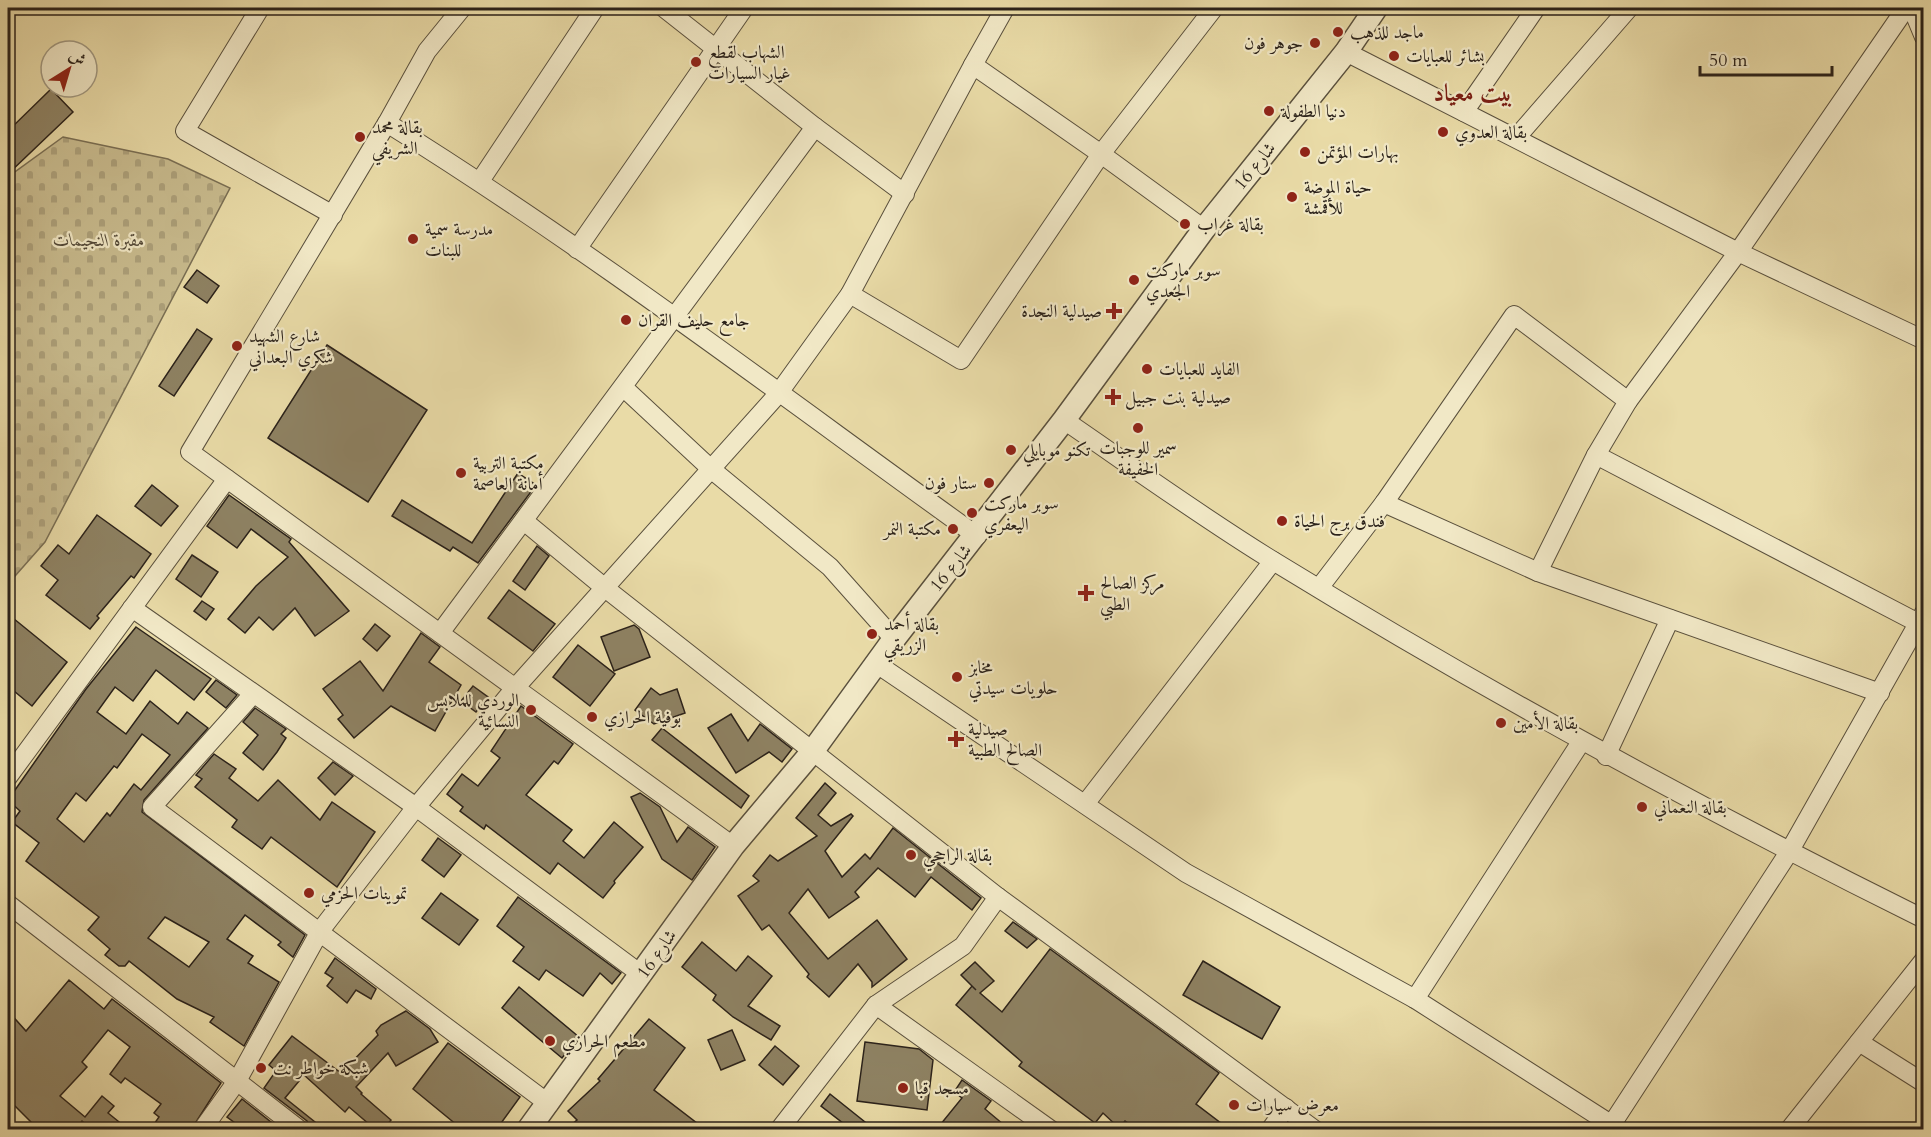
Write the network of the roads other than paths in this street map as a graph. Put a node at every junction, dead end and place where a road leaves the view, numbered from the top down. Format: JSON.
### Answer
{"nodes":[{"id":1,"x":260,"y":8,"type":"edge"},
{"id":2,"x":462,"y":8,"type":"edge"},
{"id":3,"x":595,"y":8,"type":"edge"},
{"id":4,"x":663,"y":8,"type":"edge"},
{"id":5,"x":744,"y":8,"type":"edge"},
{"id":6,"x":1005,"y":8,"type":"edge"},
{"id":7,"x":1214,"y":8,"type":"edge"},
{"id":8,"x":1376,"y":8,"type":"edge"},
{"id":9,"x":1536,"y":8,"type":"edge"},
{"id":10,"x":1629,"y":8,"type":"edge"},
{"id":11,"x":1906,"y":8,"type":"edge"},
{"id":12,"x":1912,"y":8,"type":"edge"},
{"id":13,"x":1923,"y":37,"type":"edge"},
{"id":14,"x":715,"y":46,"type":"junction"},
{"id":15,"x":1346,"y":52,"type":"junction"},
{"id":16,"x":973,"y":65,"type":"junction"},
{"id":17,"x":1464,"y":112,"type":"junction"},
{"id":18,"x":387,"y":123,"type":"junction"},
{"id":19,"x":815,"y":127,"type":"junction"},
{"id":20,"x":1515,"y":138,"type":"junction"},
{"id":21,"x":1101,"y":154,"type":"junction"},
{"id":22,"x":480,"y":181,"type":"junction"},
{"id":23,"x":905,"y":194,"type":"junction"},
{"id":24,"x":333,"y":214,"type":"junction"},
{"id":25,"x":1204,"y":229,"type":"junction"},
{"id":26,"x":577,"y":249,"type":"junction"},
{"id":27,"x":1738,"y":252,"type":"junction"},
{"id":28,"x":850,"y":294,"type":"junction"},
{"id":29,"x":675,"y":317,"type":"junction"},
{"id":30,"x":1923,"y":340,"type":"edge"},
{"id":31,"x":623,"y":387,"type":"junction"},
{"id":32,"x":778,"y":394,"type":"junction"},
{"id":33,"x":1628,"y":401,"type":"junction"},
{"id":34,"x":1064,"y":420,"type":"junction"},
{"id":35,"x":1596,"y":455,"type":"junction"},
{"id":36,"x":711,"y":469,"type":"junction"},
{"id":37,"x":227,"y":479,"type":"junction"},
{"id":38,"x":1383,"y":503,"type":"junction"},
{"id":39,"x":524,"y":521,"type":"junction"},
{"id":40,"x":977,"y":536,"type":"junction"},
{"id":41,"x":1273,"y":561,"type":"junction"},
{"id":42,"x":1538,"y":572,"type":"junction"},
{"id":43,"x":605,"y":588,"type":"junction"},
{"id":44,"x":1319,"y":588,"type":"junction"},
{"id":45,"x":132,"y":608,"type":"junction"},
{"id":46,"x":1670,"y":618,"type":"junction"},
{"id":47,"x":1922,"y":621,"type":"edge"},
{"id":48,"x":440,"y":633,"type":"junction"},
{"id":49,"x":894,"y":639,"type":"junction"},
{"id":50,"x":877,"y":664,"type":"junction"},
{"id":51,"x":515,"y":688,"type":"junction"},
{"id":52,"x":1880,"y":693,"type":"junction"},
{"id":53,"x":254,"y":694,"type":"junction"},
{"id":54,"x":1581,"y":742,"type":"junction"},
{"id":55,"x":812,"y":752,"type":"junction"},
{"id":56,"x":1606,"y":756,"type":"junction"},
{"id":57,"x":8,"y":777,"type":"edge"},
{"id":58,"x":1085,"y":804,"type":"junction"},
{"id":59,"x":416,"y":807,"type":"junction"},
{"id":60,"x":733,"y":846,"type":"junction"},
{"id":61,"x":1790,"y":852,"type":"junction"},
{"id":62,"x":998,"y":897,"type":"junction"},
{"id":63,"x":8,"y":904,"type":"edge"},
{"id":64,"x":1923,"y":919,"type":"edge"},
{"id":65,"x":320,"y":931,"type":"junction"},
{"id":66,"x":1923,"y":960,"type":"edge"},
{"id":67,"x":642,"y":975,"type":"junction"},
{"id":68,"x":1415,"y":999,"type":"junction"},
{"id":69,"x":876,"y":1005,"type":"junction"},
{"id":70,"x":1858,"y":1042,"type":"junction"},
{"id":71,"x":237,"y":1082,"type":"junction"},
{"id":72,"x":1923,"y":1083,"type":"edge"},
{"id":73,"x":549,"y":1104,"type":"junction"},
{"id":74,"x":1286,"y":1108,"type":"junction"},
{"id":75,"x":787,"y":1127,"type":"edge"},
{"id":76,"x":1616,"y":1127,"type":"edge"},
{"id":77,"x":202,"y":1130,"type":"edge"},
{"id":78,"x":300,"y":1130,"type":"edge"},
{"id":79,"x":528,"y":1130,"type":"edge"},
{"id":80,"x":1050,"y":1130,"type":"edge"},
{"id":81,"x":1270,"y":1130,"type":"edge"},
{"id":82,"x":1315,"y":1130,"type":"edge"},
{"id":83,"x":1789,"y":1130,"type":"edge"}],
"edges":[{"from":1,"to":24,"type":"street"},
{"from":2,"to":18,"type":"street"},
{"from":3,"to":22,"type":"street"},
{"from":4,"to":14,"type":"street"},
{"from":5,"to":14,"type":"street"},
{"from":6,"to":16,"type":"street"},
{"from":7,"to":21,"type":"street"},
{"from":8,"to":15,"type":"street","name":"شارع 16"},
{"from":9,"to":17,"type":"street"},
{"from":10,"to":20,"type":"street"},
{"from":11,"to":27,"type":"street"},
{"from":12,"to":13,"type":"street"},
{"from":14,"to":19,"type":"street"},
{"from":14,"to":26,"type":"street"},
{"from":15,"to":17,"type":"street"},
{"from":15,"to":25,"type":"street","name":"شارع 16"},
{"from":16,"to":21,"type":"street"},
{"from":16,"to":23,"type":"street"},
{"from":17,"to":20,"type":"street"},
{"from":18,"to":22,"type":"street"},
{"from":18,"to":24,"type":"street"},
{"from":19,"to":23,"type":"street"},
{"from":19,"to":29,"type":"street"},
{"from":20,"to":27,"type":"street"},
{"from":21,"to":25,"type":"street"},
{"from":21,"to":28,"type":"street"},
{"from":22,"to":26,"type":"street"},
{"from":23,"to":28,"type":"street"},
{"from":24,"to":37,"type":"street"},
{"from":25,"to":34,"type":"street","name":"شارع 16"},
{"from":26,"to":29,"type":"street"},
{"from":27,"to":30,"type":"street"},
{"from":27,"to":33,"type":"street"},
{"from":28,"to":32,"type":"street"},
{"from":29,"to":31,"type":"street"},
{"from":29,"to":32,"type":"street"},
{"from":31,"to":36,"type":"street"},
{"from":31,"to":39,"type":"street"},
{"from":32,"to":36,"type":"street"},
{"from":32,"to":40,"type":"street"},
{"from":33,"to":35,"type":"street"},
{"from":33,"to":38,"type":"street"},
{"from":34,"to":40,"type":"street","name":"شارع 16"},
{"from":34,"to":41,"type":"street"},
{"from":35,"to":42,"type":"street"},
{"from":35,"to":47,"type":"street"},
{"from":36,"to":43,"type":"street"},
{"from":36,"to":49,"type":"street"},
{"from":37,"to":45,"type":"street"},
{"from":37,"to":48,"type":"street"},
{"from":38,"to":42,"type":"street"},
{"from":38,"to":44,"type":"street"},
{"from":39,"to":43,"type":"street"},
{"from":39,"to":48,"type":"street"},
{"from":40,"to":49,"type":"street","name":"شارع 16"},
{"from":41,"to":44,"type":"street"},
{"from":41,"to":58,"type":"street"},
{"from":42,"to":46,"type":"street"},
{"from":43,"to":51,"type":"street"},
{"from":43,"to":55,"type":"street"},
{"from":44,"to":54,"type":"street"},
{"from":45,"to":53,"type":"street"},
{"from":45,"to":57,"type":"street"},
{"from":46,"to":52,"type":"street"},
{"from":46,"to":56,"type":"street"},
{"from":47,"to":52,"type":"street"},
{"from":48,"to":51,"type":"street"},
{"from":49,"to":50,"type":"street","name":"شارع 16"},
{"from":50,"to":55,"type":"street","name":"شارع 16"},
{"from":50,"to":58,"type":"street"},
{"from":51,"to":59,"type":"street"},
{"from":51,"to":60,"type":"street"},
{"from":52,"to":61,"type":"street"},
{"from":53,"to":59,"type":"street"},
{"from":53,"to":65,"type":"street"},
{"from":54,"to":56,"type":"street"},
{"from":54,"to":68,"type":"street"},
{"from":55,"to":60,"type":"street","name":"شارع 16"},
{"from":55,"to":62,"type":"street"},
{"from":56,"to":61,"type":"street"},
{"from":58,"to":68,"type":"street"},
{"from":59,"to":65,"type":"street"},
{"from":59,"to":67,"type":"street"},
{"from":60,"to":67,"type":"street","name":"شارع 16"},
{"from":61,"to":64,"type":"street"},
{"from":61,"to":76,"type":"street"},
{"from":62,"to":69,"type":"street"},
{"from":62,"to":74,"type":"street"},
{"from":63,"to":71,"type":"street"},
{"from":65,"to":71,"type":"street"},
{"from":65,"to":73,"type":"street"},
{"from":66,"to":70,"type":"street"},
{"from":67,"to":73,"type":"street","name":"شارع 16"},
{"from":68,"to":76,"type":"street"},
{"from":69,"to":75,"type":"street"},
{"from":69,"to":80,"type":"street"},
{"from":70,"to":72,"type":"street"},
{"from":70,"to":83,"type":"street"},
{"from":71,"to":77,"type":"street"},
{"from":71,"to":78,"type":"street"},
{"from":73,"to":79,"type":"street","name":"شارع 16"},
{"from":74,"to":81,"type":"street"},
{"from":74,"to":82,"type":"street"}]}
